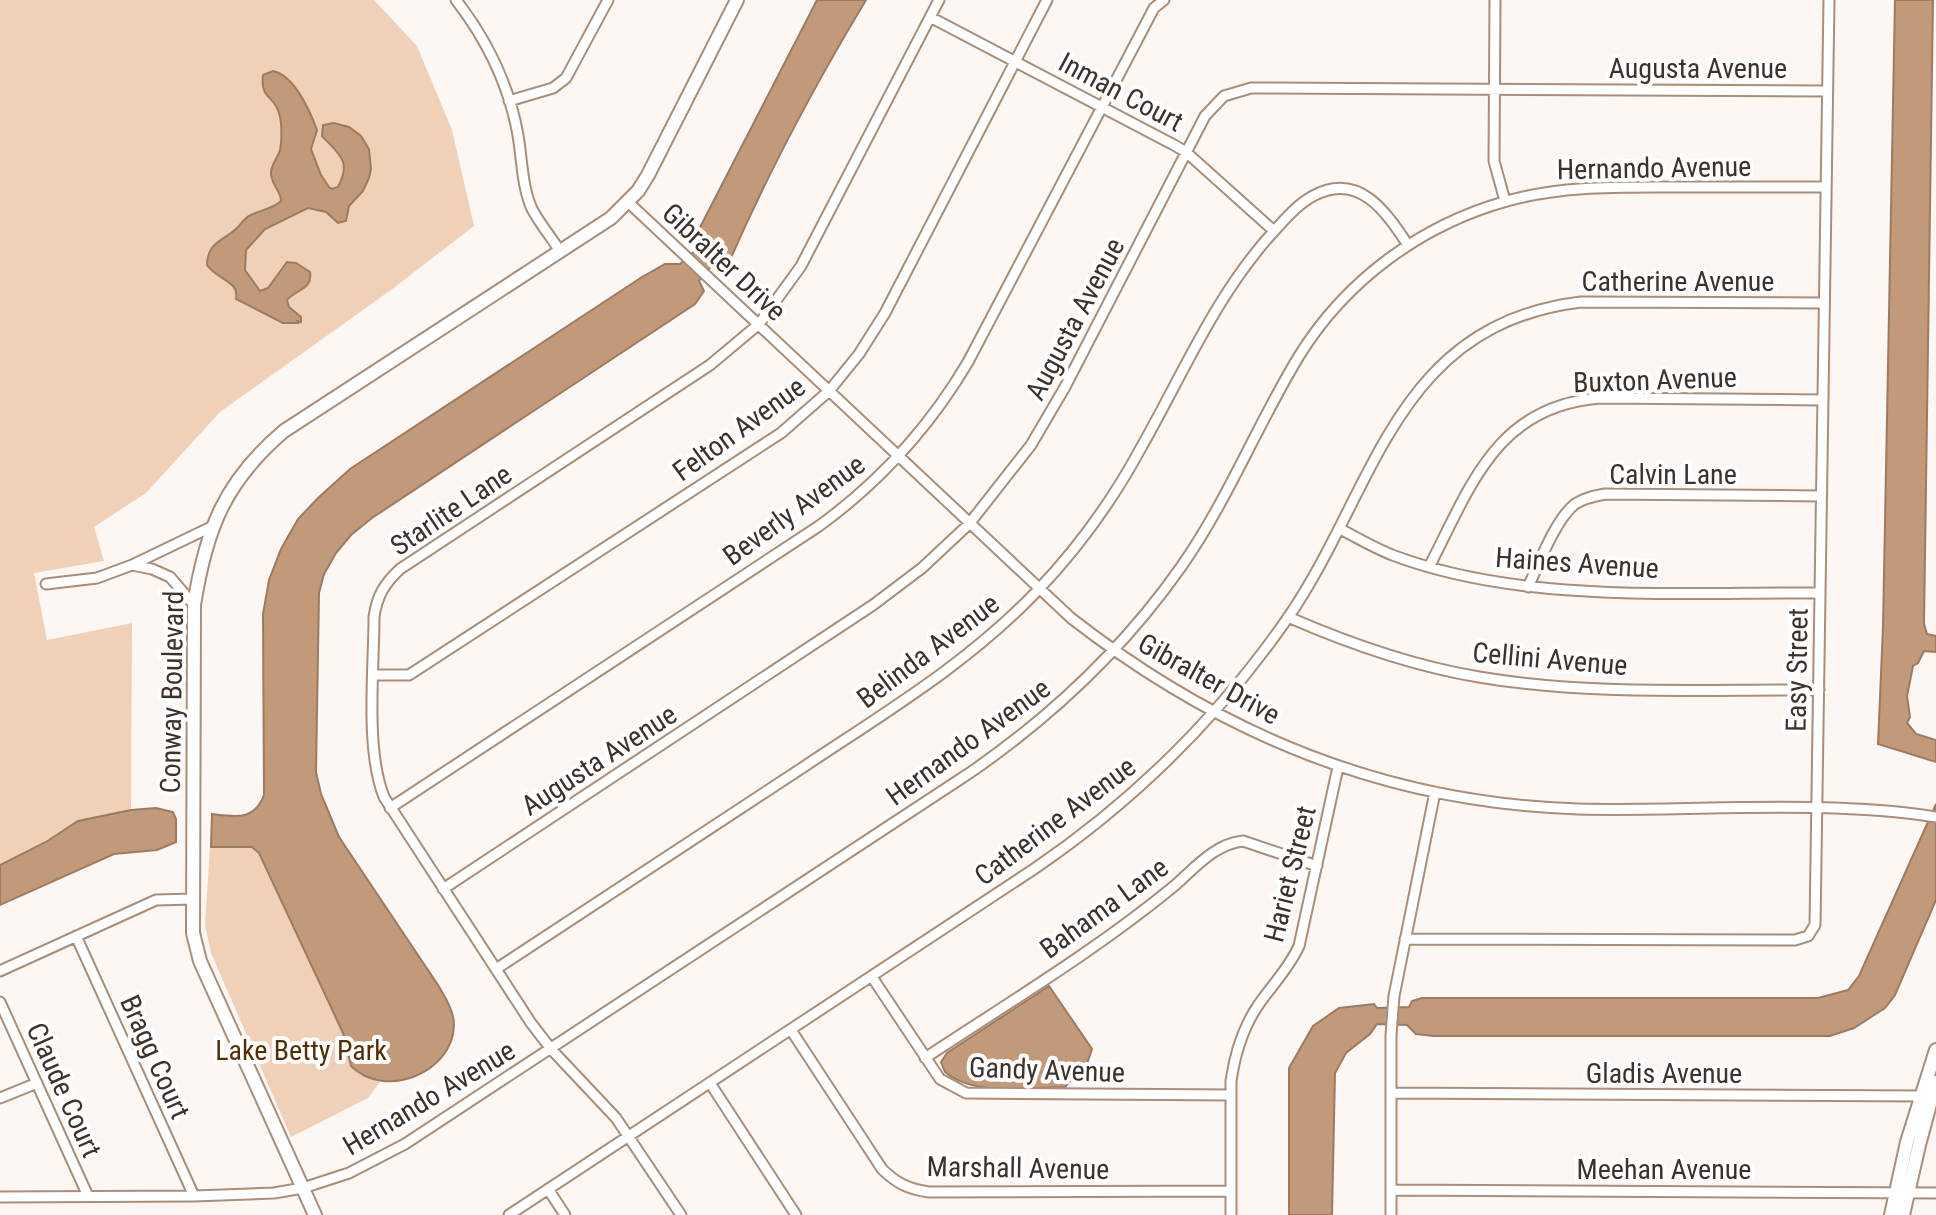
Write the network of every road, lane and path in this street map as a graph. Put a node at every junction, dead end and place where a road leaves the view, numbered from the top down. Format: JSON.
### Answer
{"nodes":[{"id":1,"x":456,"y":0,"type":"edge"},
{"id":2,"x":608,"y":0,"type":"edge"},
{"id":3,"x":737,"y":0,"type":"edge"},
{"id":4,"x":939,"y":0,"type":"edge"},
{"id":5,"x":1047,"y":0,"type":"edge"},
{"id":6,"x":1164,"y":0,"type":"edge"},
{"id":7,"x":1495,"y":0,"type":"edge"},
{"id":8,"x":1829,"y":0,"type":"edge"},
{"id":9,"x":930,"y":17,"type":"junction"},
{"id":10,"x":1016,"y":62,"type":"junction"},
{"id":11,"x":1495,"y":88,"type":"junction"},
{"id":12,"x":1827,"y":91,"type":"junction"},
{"id":13,"x":509,"y":101,"type":"junction"},
{"id":14,"x":1102,"y":106,"type":"junction"},
{"id":15,"x":1186,"y":152,"type":"junction"},
{"id":16,"x":1826,"y":187,"type":"junction"},
{"id":17,"x":1505,"y":201,"type":"junction"},
{"id":18,"x":628,"y":202,"type":"junction"},
{"id":19,"x":1274,"y":231,"type":"junction"},
{"id":20,"x":1408,"y":245,"type":"junction"},
{"id":21,"x":560,"y":251,"type":"junction"},
{"id":22,"x":1824,"y":303,"type":"junction"},
{"id":23,"x":759,"y":324,"type":"junction"},
{"id":24,"x":829,"y":391,"type":"junction"},
{"id":25,"x":1823,"y":400,"type":"junction"},
{"id":26,"x":899,"y":457,"type":"junction"},
{"id":27,"x":1821,"y":496,"type":"junction"},
{"id":28,"x":969,"y":524,"type":"junction"},
{"id":29,"x":211,"y":527,"type":"junction"},
{"id":30,"x":1340,"y":529,"type":"junction"},
{"id":31,"x":132,"y":565,"type":"junction"},
{"id":32,"x":1429,"y":567,"type":"junction"},
{"id":33,"x":46,"y":584,"type":"dead end"},
{"id":34,"x":1528,"y":587,"type":"junction"},
{"id":35,"x":1039,"y":589,"type":"junction"},
{"id":36,"x":1820,"y":593,"type":"junction"},
{"id":37,"x":194,"y":605,"type":"junction"},
{"id":38,"x":1288,"y":617,"type":"junction"},
{"id":39,"x":1114,"y":651,"type":"junction"},
{"id":40,"x":374,"y":675,"type":"junction"},
{"id":41,"x":1819,"y":690,"type":"junction"},
{"id":42,"x":1214,"y":713,"type":"junction"},
{"id":43,"x":1338,"y":767,"type":"junction"},
{"id":44,"x":1435,"y":792,"type":"junction"},
{"id":45,"x":390,"y":808,"type":"junction"},
{"id":46,"x":1817,"y":809,"type":"junction"},
{"id":47,"x":1934,"y":817,"type":"edge"},
{"id":48,"x":1317,"y":866,"type":"junction"},
{"id":49,"x":443,"y":889,"type":"junction"},
{"id":50,"x":193,"y":899,"type":"junction"},
{"id":51,"x":76,"y":936,"type":"junction"},
{"id":52,"x":1405,"y":939,"type":"junction"},
{"id":53,"x":496,"y":969,"type":"junction"},
{"id":54,"x":0,"y":971,"type":"edge"},
{"id":55,"x":872,"y":977,"type":"junction"},
{"id":56,"x":0,"y":1002,"type":"edge"},
{"id":57,"x":791,"y":1030,"type":"junction"},
{"id":58,"x":551,"y":1049,"type":"junction"},
{"id":59,"x":1936,"y":1050,"type":"edge"},
{"id":60,"x":925,"y":1058,"type":"junction"},
{"id":61,"x":1936,"y":1082,"type":"edge"},
{"id":62,"x":37,"y":1083,"type":"junction"},
{"id":63,"x":710,"y":1083,"type":"junction"},
{"id":64,"x":1391,"y":1093,"type":"junction"},
{"id":65,"x":1231,"y":1095,"type":"junction"},
{"id":66,"x":1929,"y":1096,"type":"edge"},
{"id":67,"x":0,"y":1098,"type":"edge"},
{"id":68,"x":629,"y":1136,"type":"junction"},
{"id":69,"x":303,"y":1188,"type":"junction"},
{"id":70,"x":548,"y":1189,"type":"junction"},
{"id":71,"x":1391,"y":1190,"type":"junction"},
{"id":72,"x":1231,"y":1191,"type":"junction"},
{"id":73,"x":1901,"y":1192,"type":"junction"},
{"id":74,"x":1936,"y":1193,"type":"edge"},
{"id":75,"x":88,"y":1196,"type":"junction"},
{"id":76,"x":194,"y":1196,"type":"junction"},
{"id":77,"x":0,"y":1197,"type":"edge"},
{"id":78,"x":315,"y":1215,"type":"edge"},
{"id":79,"x":509,"y":1215,"type":"edge"},
{"id":80,"x":565,"y":1215,"type":"edge"},
{"id":81,"x":681,"y":1215,"type":"edge"},
{"id":82,"x":796,"y":1215,"type":"edge"},
{"id":83,"x":1231,"y":1215,"type":"edge"},
{"id":84,"x":1391,"y":1215,"type":"edge"},
{"id":85,"x":1891,"y":1215,"type":"edge"},
{"id":86,"x":1903,"y":1215,"type":"edge"}],
"edges":[{"from":1,"to":13,"type":"street"},
{"from":2,"to":13,"type":"street"},
{"from":3,"to":18,"type":"street","name":"Conway Boulevard"},
{"from":4,"to":9,"type":"street","name":"Starlite Lane"},
{"from":5,"to":10,"type":"street","name":"Felton Avenue"},
{"from":6,"to":14,"type":"street","name":"Beverly Avenue"},
{"from":7,"to":11,"type":"street"},
{"from":8,"to":12,"type":"street","name":"Easy Street"},
{"from":9,"to":10,"type":"street","name":"Inman Court"},
{"from":9,"to":23,"type":"street","name":"Starlite Lane"},
{"from":10,"to":14,"type":"street","name":"Inman Court"},
{"from":10,"to":24,"type":"street","name":"Felton Avenue"},
{"from":11,"to":12,"type":"street","name":"Augusta Avenue"},
{"from":11,"to":15,"type":"street","name":"Augusta Avenue"},
{"from":11,"to":17,"type":"street"},
{"from":12,"to":16,"type":"street","name":"Easy Street"},
{"from":13,"to":21,"type":"street"},
{"from":14,"to":15,"type":"street","name":"Inman Court"},
{"from":14,"to":26,"type":"street","name":"Beverly Avenue"},
{"from":15,"to":19,"type":"street","name":"Inman Court"},
{"from":15,"to":28,"type":"street","name":"Augusta Avenue"},
{"from":16,"to":17,"type":"street","name":"Hernando Avenue"},
{"from":16,"to":22,"type":"street","name":"Easy Street"},
{"from":17,"to":20,"type":"street","name":"Hernando Avenue"},
{"from":18,"to":21,"type":"street","name":"Conway Boulevard"},
{"from":18,"to":23,"type":"street","name":"Gibralter Drive"},
{"from":19,"to":20,"type":"street","name":"Belinda Avenue"},
{"from":19,"to":35,"type":"street","name":"Belinda Avenue"},
{"from":20,"to":39,"type":"street","name":"Hernando Avenue"},
{"from":21,"to":29,"type":"street","name":"Conway Boulevard"},
{"from":22,"to":25,"type":"street","name":"Easy Street"},
{"from":22,"to":30,"type":"street","name":"Catherine Avenue"},
{"from":23,"to":24,"type":"street","name":"Gibralter Drive"},
{"from":23,"to":40,"type":"street","name":"Starlite Lane"},
{"from":24,"to":26,"type":"street","name":"Gibralter Drive"},
{"from":24,"to":40,"type":"street","name":"Felton Avenue"},
{"from":25,"to":27,"type":"street","name":"Easy Street"},
{"from":25,"to":32,"type":"street","name":"Buxton Avenue"},
{"from":26,"to":28,"type":"street","name":"Gibralter Drive"},
{"from":26,"to":45,"type":"street","name":"Beverly Avenue"},
{"from":27,"to":34,"type":"street","name":"Calvin Lane"},
{"from":27,"to":36,"type":"street","name":"Easy Street"},
{"from":28,"to":35,"type":"street","name":"Gibralter Drive"},
{"from":28,"to":49,"type":"street","name":"Augusta Avenue"},
{"from":29,"to":31,"type":"street"},
{"from":29,"to":37,"type":"street","name":"Conway Boulevard"},
{"from":30,"to":32,"type":"street","name":"Haines Avenue"},
{"from":30,"to":38,"type":"street","name":"Catherine Avenue"},
{"from":31,"to":33,"type":"street"},
{"from":31,"to":37,"type":"street"},
{"from":32,"to":34,"type":"street","name":"Haines Avenue"},
{"from":34,"to":36,"type":"street","name":"Haines Avenue"},
{"from":35,"to":39,"type":"street","name":"Gibralter Drive"},
{"from":35,"to":53,"type":"street","name":"Belinda Avenue"},
{"from":36,"to":41,"type":"street","name":"Easy Street"},
{"from":37,"to":50,"type":"street","name":"Conway Boulevard"},
{"from":38,"to":41,"type":"street","name":"Cellini Avenue"},
{"from":38,"to":42,"type":"street","name":"Catherine Avenue"},
{"from":39,"to":42,"type":"street","name":"Gibralter Drive"},
{"from":39,"to":58,"type":"street","name":"Hernando Avenue"},
{"from":40,"to":45,"type":"street","name":"Starlite Lane"},
{"from":41,"to":46,"type":"street","name":"Easy Street"},
{"from":42,"to":43,"type":"street","name":"Gibralter Drive"},
{"from":42,"to":55,"type":"street","name":"Catherine Avenue"},
{"from":43,"to":44,"type":"street","name":"Gibralter Drive"},
{"from":43,"to":48,"type":"street","name":"Hariet Street"},
{"from":44,"to":46,"type":"street","name":"Gibralter Drive"},
{"from":44,"to":52,"type":"street"},
{"from":45,"to":49,"type":"street","name":"Starlite Lane"},
{"from":46,"to":47,"type":"street","name":"Gibralter Drive"},
{"from":46,"to":52,"type":"street","name":"Easy Street"},
{"from":48,"to":60,"type":"street","name":"Bahama Lane"},
{"from":48,"to":65,"type":"street","name":"Hariet Street"},
{"from":49,"to":53,"type":"street","name":"Starlite Lane"},
{"from":50,"to":51,"type":"street"},
{"from":50,"to":69,"type":"street","name":"Conway Boulevard"},
{"from":51,"to":54,"type":"street"},
{"from":51,"to":76,"type":"street","name":"Bragg Court"},
{"from":52,"to":64,"type":"street"},
{"from":53,"to":58,"type":"street","name":"Starlite Lane"},
{"from":55,"to":57,"type":"street","name":"Catherine Avenue"},
{"from":55,"to":60,"type":"street","name":"Gandy Avenue"},
{"from":56,"to":62,"type":"street","name":"Claude Court"},
{"from":57,"to":63,"type":"street","name":"Catherine Avenue"},
{"from":57,"to":72,"type":"street","name":"Marshall Avenue"},
{"from":58,"to":68,"type":"street","name":"Starlite Lane"},
{"from":58,"to":69,"type":"street","name":"Hernando Avenue"},
{"from":59,"to":66,"type":"street"},
{"from":60,"to":65,"type":"street","name":"Gandy Avenue"},
{"from":61,"to":66,"type":"street"},
{"from":62,"to":67,"type":"street"},
{"from":62,"to":75,"type":"street","name":"Claude Court"},
{"from":63,"to":68,"type":"street","name":"Catherine Avenue"},
{"from":63,"to":82,"type":"street"},
{"from":64,"to":66,"type":"street","name":"Gladis Avenue"},
{"from":64,"to":71,"type":"street"},
{"from":65,"to":72,"type":"street","name":"Hariet Street"},
{"from":66,"to":73,"type":"street"},
{"from":68,"to":70,"type":"street","name":"Catherine Avenue"},
{"from":68,"to":81,"type":"street","name":"Starlite Lane"},
{"from":69,"to":76,"type":"street","name":"Hernando Avenue"},
{"from":69,"to":78,"type":"street","name":"Conway Boulevard"},
{"from":70,"to":79,"type":"street","name":"Catherine Avenue"},
{"from":70,"to":80,"type":"street"},
{"from":71,"to":73,"type":"street","name":"Meehan Avenue"},
{"from":71,"to":84,"type":"street"},
{"from":72,"to":83,"type":"street","name":"Hariet Street"},
{"from":73,"to":74,"type":"street","name":"Meehan Avenue"},
{"from":73,"to":85,"type":"street"},
{"from":73,"to":86,"type":"street"},
{"from":75,"to":76,"type":"street","name":"Hernando Avenue"},
{"from":75,"to":77,"type":"street","name":"Hernando Avenue"}]}
